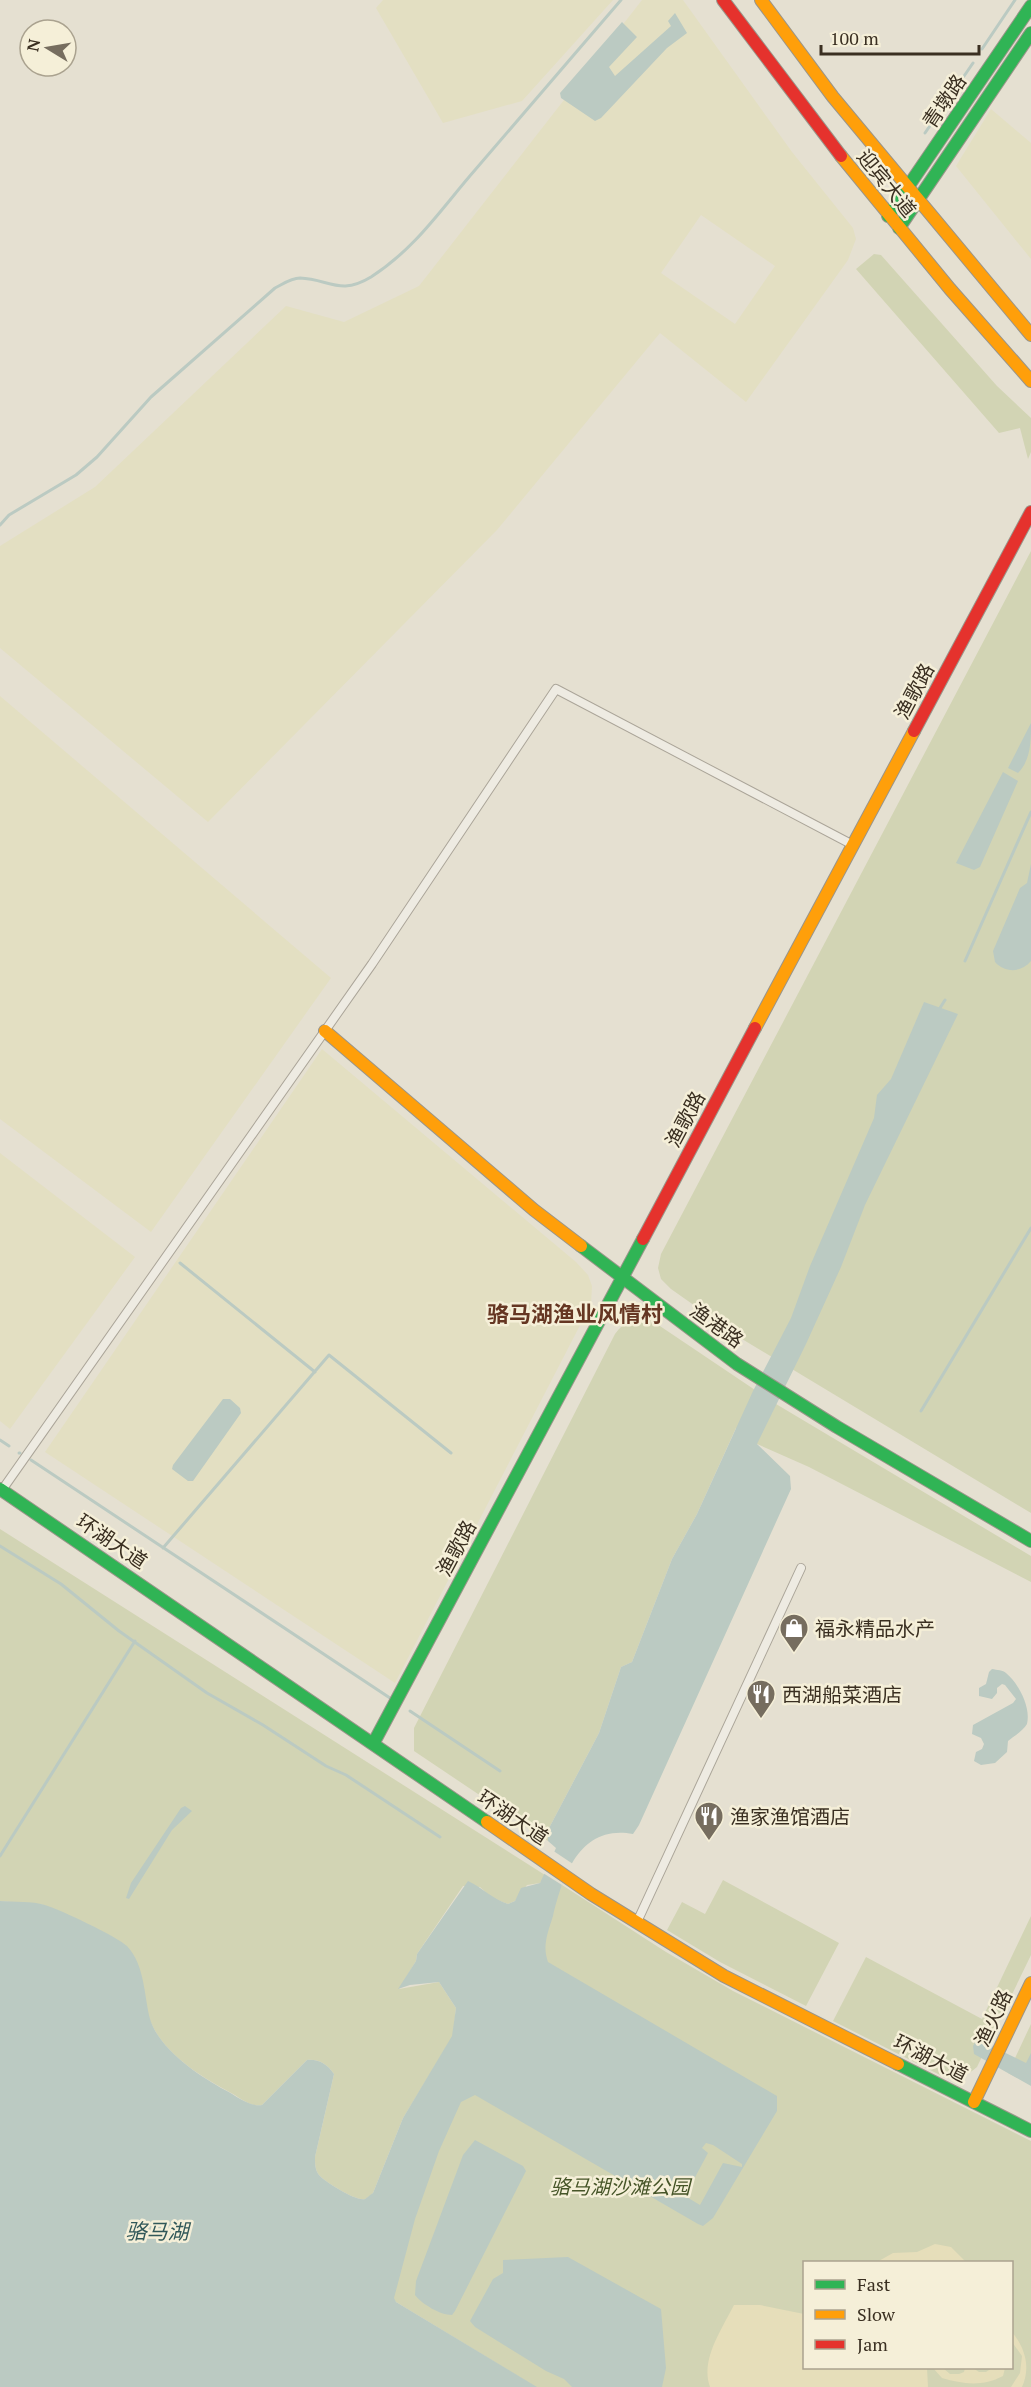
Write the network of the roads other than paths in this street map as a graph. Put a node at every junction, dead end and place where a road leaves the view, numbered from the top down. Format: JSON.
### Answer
{"nodes":[{"id":1,"x":723,"y":0,"type":"edge"},
{"id":2,"x":761,"y":0,"type":"edge"},
{"id":3,"x":1031,"y":6,"type":"edge"},
{"id":4,"x":1031,"y":33,"type":"edge"},
{"id":5,"x":908,"y":189,"type":"junction"},
{"id":6,"x":917,"y":200,"type":"junction"},
{"id":7,"x":888,"y":216,"type":"junction"},
{"id":8,"x":898,"y":228,"type":"junction"},
{"id":9,"x":1031,"y":335,"type":"edge"},
{"id":10,"x":1031,"y":381,"type":"edge"},
{"id":11,"x":1031,"y":512,"type":"edge"},
{"id":12,"x":854,"y":845,"type":"junction"},
{"id":13,"x":325,"y":1031,"type":"junction"},
{"id":14,"x":622,"y":1278,"type":"junction"},
{"id":15,"x":1,"y":1490,"type":"edge"},
{"id":16,"x":1031,"y":1541,"type":"edge"},
{"id":17,"x":801,"y":1568,"type":"dead end"},
{"id":18,"x":373,"y":1744,"type":"junction"},
{"id":19,"x":637,"y":1922,"type":"junction"},
{"id":20,"x":1031,"y":1983,"type":"edge"},
{"id":21,"x":974,"y":2102,"type":"junction"},
{"id":22,"x":1031,"y":2131,"type":"edge"}],
"edges":[{"from":1,"to":7,"type":"main road","name":"迎宾大道"},
{"from":2,"to":5,"type":"main road","name":"迎宾大道"},
{"from":3,"to":5,"type":"main road","name":"青墩路"},
{"from":4,"to":6,"type":"main road","name":"青墩路"},
{"from":5,"to":6,"type":"main road","name":"迎宾大道"},
{"from":5,"to":7,"type":"main road","name":"青墩路"},
{"from":6,"to":8,"type":"main road","name":"青墩路"},
{"from":6,"to":9,"type":"main road","name":"迎宾大道"},
{"from":7,"to":8,"type":"main road","name":"迎宾大道"},
{"from":8,"to":10,"type":"main road","name":"迎宾大道"},
{"from":11,"to":12,"type":"main road","name":"渔歌路"},
{"from":12,"to":13,"type":"street"},
{"from":12,"to":14,"type":"main road","name":"渔歌路"},
{"from":13,"to":14,"type":"main road","name":"渔港路"},
{"from":13,"to":15,"type":"street"},
{"from":14,"to":16,"type":"main road","name":"渔港路"},
{"from":14,"to":18,"type":"main road","name":"渔歌路"},
{"from":15,"to":18,"type":"main road","name":"环湖大道"},
{"from":17,"to":19,"type":"street"},
{"from":18,"to":19,"type":"main road","name":"环湖大道"},
{"from":19,"to":21,"type":"main road","name":"环湖大道"},
{"from":20,"to":21,"type":"main road","name":"渔火路"},
{"from":21,"to":22,"type":"main road","name":"环湖大道"}]}
